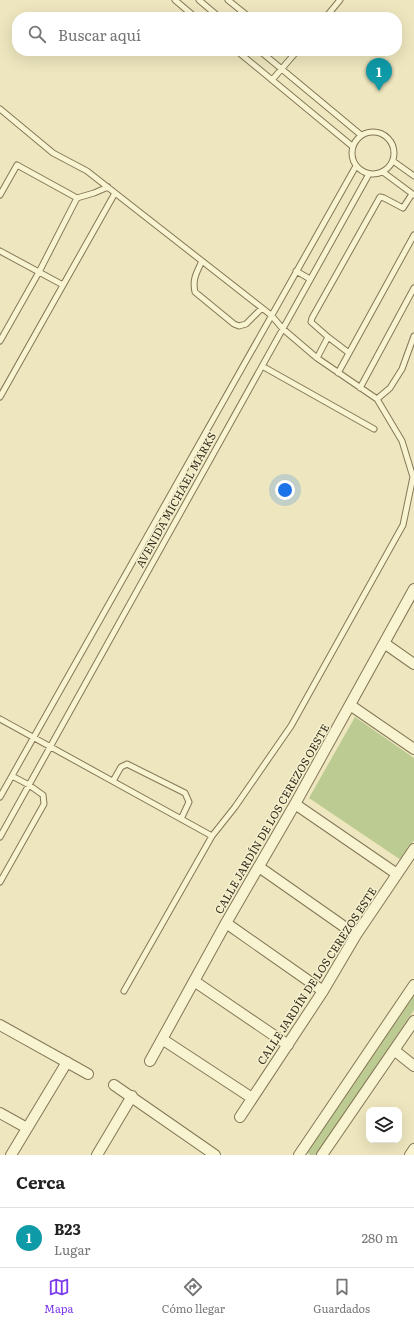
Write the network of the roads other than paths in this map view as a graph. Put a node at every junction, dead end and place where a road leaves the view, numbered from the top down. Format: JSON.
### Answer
{"nodes":[{"id":1,"x":175,"y":0,"type":"edge"},
{"id":2,"x":199,"y":0,"type":"edge"},
{"id":3,"x":228,"y":0,"type":"edge"},
{"id":4,"x":340,"y":0,"type":"edge"},
{"id":5,"x":190,"y":12,"type":"edge"},
{"id":6,"x":213,"y":12,"type":"edge"},
{"id":7,"x":243,"y":12,"type":"edge"},
{"id":8,"x":330,"y":12,"type":"edge"},
{"id":9,"x":243,"y":56,"type":"edge"},
{"id":10,"x":266,"y":56,"type":"edge"},
{"id":11,"x":291,"y":56,"type":"edge"},
{"id":12,"x":282,"y":69,"type":"junction"},
{"id":13,"x":272,"y":80,"type":"junction"},
{"id":14,"x":0,"y":109,"type":"edge"},
{"id":15,"x":361,"y":135,"type":"junction"},
{"id":16,"x":352,"y":146,"type":"junction"},
{"id":17,"x":393,"y":162,"type":"junction"},
{"id":18,"x":356,"y":166,"type":"junction"},
{"id":19,"x":382,"y":172,"type":"junction"},
{"id":20,"x":369,"y":174,"type":"junction"},
{"id":21,"x":414,"y":176,"type":"edge"},
{"id":22,"x":108,"y":187,"type":"junction"},
{"id":23,"x":115,"y":192,"type":"junction"},
{"id":24,"x":413,"y":194,"type":"edge"},
{"id":25,"x":0,"y":195,"type":"edge"},
{"id":26,"x":77,"y":198,"type":"junction"},
{"id":27,"x":414,"y":235,"type":"edge"},
{"id":28,"x":0,"y":251,"type":"edge"},
{"id":29,"x":202,"y":261,"type":"junction"},
{"id":30,"x":296,"y":271,"type":"junction"},
{"id":31,"x":39,"y":272,"type":"junction"},
{"id":32,"x":310,"y":279,"type":"junction"},
{"id":33,"x":63,"y":285,"type":"junction"},
{"id":34,"x":414,"y":288,"type":"edge"},
{"id":35,"x":262,"y":308,"type":"junction"},
{"id":36,"x":271,"y":316,"type":"junction"},
{"id":37,"x":283,"y":329,"type":"junction"},
{"id":38,"x":414,"y":336,"type":"edge"},
{"id":39,"x":328,"y":337,"type":"junction"},
{"id":40,"x":0,"y":341,"type":"edge"},
{"id":41,"x":349,"y":353,"type":"junction"},
{"id":42,"x":317,"y":358,"type":"junction"},
{"id":43,"x":262,"y":366,"type":"junction"},
{"id":44,"x":338,"y":373,"type":"junction"},
{"id":45,"x":360,"y":388,"type":"junction"},
{"id":46,"x":0,"y":397,"type":"edge"},
{"id":47,"x":377,"y":399,"type":"junction"},
{"id":48,"x":374,"y":429,"type":"dead end"},
{"id":49,"x":414,"y":589,"type":"edge"},
{"id":50,"x":384,"y":643,"type":"junction"},
{"id":51,"x":414,"y":664,"type":"edge"},
{"id":52,"x":350,"y":705,"type":"junction"},
{"id":53,"x":0,"y":719,"type":"edge"},
{"id":54,"x":34,"y":737,"type":"junction"},
{"id":55,"x":51,"y":746,"type":"junction"},
{"id":56,"x":414,"y":749,"type":"edge"},
{"id":57,"x":12,"y":776,"type":"junction"},
{"id":58,"x":114,"y":781,"type":"junction"},
{"id":59,"x":29,"y":785,"type":"junction"},
{"id":60,"x":0,"y":797,"type":"edge"},
{"id":61,"x":295,"y":804,"type":"junction"},
{"id":62,"x":181,"y":819,"type":"junction"},
{"id":63,"x":212,"y":836,"type":"junction"},
{"id":64,"x":0,"y":837,"type":"edge"},
{"id":65,"x":414,"y":849,"type":"edge"},
{"id":66,"x":259,"y":867,"type":"junction"},
{"id":67,"x":396,"y":874,"type":"junction"},
{"id":68,"x":0,"y":882,"type":"edge"},
{"id":69,"x":226,"y":923,"type":"junction"},
{"id":70,"x":356,"y":935,"type":"junction"},
{"id":71,"x":194,"y":981,"type":"junction"},
{"id":72,"x":414,"y":985,"type":"edge"},
{"id":73,"x":124,"y":991,"type":"dead end"},
{"id":74,"x":324,"y":991,"type":"junction"},
{"id":75,"x":414,"y":1021,"type":"edge"},
{"id":76,"x":0,"y":1025,"type":"edge"},
{"id":77,"x":162,"y":1039,"type":"junction"},
{"id":78,"x":288,"y":1045,"type":"junction"},
{"id":79,"x":394,"y":1050,"type":"junction"},
{"id":80,"x":150,"y":1061,"type":"dead end"},
{"id":81,"x":67,"y":1062,"type":"junction"},
{"id":82,"x":414,"y":1066,"type":"edge"},
{"id":83,"x":88,"y":1074,"type":"dead end"},
{"id":84,"x":114,"y":1085,"type":"dead end"},
{"id":85,"x":132,"y":1096,"type":"junction"},
{"id":86,"x":252,"y":1098,"type":"junction"},
{"id":87,"x":0,"y":1113,"type":"edge"},
{"id":88,"x":240,"y":1117,"type":"dead end"},
{"id":89,"x":27,"y":1128,"type":"junction"},
{"id":90,"x":414,"y":1150,"type":"edge"},
{"id":91,"x":211,"y":1154,"type":"edge"},
{"id":92,"x":11,"y":1155,"type":"edge"},
{"id":93,"x":98,"y":1155,"type":"edge"},
{"id":94,"x":299,"y":1155,"type":"edge"},
{"id":95,"x":322,"y":1155,"type":"edge"},
{"id":96,"x":410,"y":1155,"type":"edge"}],
"edges":[{"from":1,"to":5,"type":"lane"},
{"from":2,"to":6,"type":"lane"},
{"from":3,"to":7,"type":"lane"},
{"from":4,"to":8,"type":"lane"},
{"from":9,"to":13,"type":"lane"},
{"from":10,"to":12,"type":"lane"},
{"from":11,"to":12,"type":"lane"},
{"from":12,"to":13,"type":"lane"},
{"from":12,"to":15,"type":"lane"},
{"from":13,"to":16,"type":"lane"},
{"from":14,"to":22,"type":"lane"},
{"from":15,"to":16,"type":"lane"},
{"from":15,"to":17,"type":"lane"},
{"from":16,"to":18,"type":"lane"},
{"from":17,"to":19,"type":"lane"},
{"from":17,"to":21,"type":"lane"},
{"from":18,"to":20,"type":"lane"},
{"from":18,"to":30,"type":"lane","name":"AVENIDA MICHAEL MARKS"},
{"from":19,"to":20,"type":"lane"},
{"from":19,"to":24,"type":"lane"},
{"from":20,"to":32,"type":"lane","name":"AVENIDA MICHAEL MARKS"},
{"from":22,"to":23,"type":"lane"},
{"from":22,"to":26,"type":"lane"},
{"from":23,"to":29,"type":"lane"},
{"from":23,"to":33,"type":"lane"},
{"from":24,"to":39,"type":"lane"},
{"from":25,"to":26,"type":"lane"},
{"from":26,"to":31,"type":"lane"},
{"from":27,"to":41,"type":"lane"},
{"from":28,"to":31,"type":"lane"},
{"from":29,"to":35,"type":"lane"},
{"from":29,"to":35,"type":"lane"},
{"from":30,"to":32,"type":"lane"},
{"from":30,"to":36,"type":"lane","name":"AVENIDA MICHAEL MARKS"},
{"from":31,"to":33,"type":"lane"},
{"from":31,"to":40,"type":"lane"},
{"from":32,"to":37,"type":"lane","name":"AVENIDA MICHAEL MARKS"},
{"from":33,"to":46,"type":"lane"},
{"from":34,"to":45,"type":"lane"},
{"from":35,"to":36,"type":"lane"},
{"from":36,"to":37,"type":"lane"},
{"from":36,"to":54,"type":"lane","name":"AVENIDA MICHAEL MARKS"},
{"from":37,"to":42,"type":"lane"},
{"from":37,"to":43,"type":"lane","name":"AVENIDA MICHAEL MARKS"},
{"from":38,"to":47,"type":"lane"},
{"from":39,"to":41,"type":"lane"},
{"from":39,"to":42,"type":"lane"},
{"from":41,"to":44,"type":"lane"},
{"from":42,"to":44,"type":"lane"},
{"from":43,"to":48,"type":"lane"},
{"from":43,"to":55,"type":"lane","name":"AVENIDA MICHAEL MARKS"},
{"from":44,"to":45,"type":"lane"},
{"from":45,"to":47,"type":"lane"},
{"from":47,"to":63,"type":"lane"},
{"from":49,"to":50,"type":"street","name":"CALLE JARDÍN DE LOS CEREZOS OESTE"},
{"from":50,"to":51,"type":"street"},
{"from":50,"to":52,"type":"street","name":"CALLE JARDÍN DE LOS CEREZOS OESTE"},
{"from":52,"to":56,"type":"street"},
{"from":52,"to":61,"type":"street","name":"CALLE JARDÍN DE LOS CEREZOS OESTE"},
{"from":53,"to":54,"type":"lane"},
{"from":54,"to":55,"type":"lane"},
{"from":54,"to":57,"type":"lane","name":"AVENIDA MICHAEL MARKS"},
{"from":55,"to":58,"type":"lane"},
{"from":55,"to":59,"type":"lane","name":"AVENIDA MICHAEL MARKS"},
{"from":57,"to":59,"type":"lane"},
{"from":57,"to":60,"type":"lane","name":"AVENIDA MICHAEL MARKS"},
{"from":58,"to":62,"type":"lane"},
{"from":58,"to":62,"type":"lane"},
{"from":59,"to":64,"type":"lane","name":"AVENIDA MICHAEL MARKS"},
{"from":59,"to":68,"type":"lane"},
{"from":61,"to":66,"type":"street","name":"CALLE JARDÍN DE LOS CEREZOS OESTE"},
{"from":61,"to":67,"type":"street"},
{"from":62,"to":63,"type":"lane"},
{"from":63,"to":73,"type":"lane"},
{"from":65,"to":67,"type":"street","name":"CALLE JARDÍN DE LOS CEREZOS ESTE"},
{"from":66,"to":69,"type":"street","name":"CALLE JARDÍN DE LOS CEREZOS OESTE"},
{"from":66,"to":70,"type":"street"},
{"from":67,"to":70,"type":"street","name":"CALLE JARDÍN DE LOS CEREZOS ESTE"},
{"from":69,"to":71,"type":"street","name":"CALLE JARDÍN DE LOS CEREZOS OESTE"},
{"from":69,"to":74,"type":"street"},
{"from":70,"to":74,"type":"street","name":"CALLE JARDÍN DE LOS CEREZOS ESTE"},
{"from":71,"to":77,"type":"street","name":"CALLE JARDÍN DE LOS CEREZOS OESTE"},
{"from":71,"to":78,"type":"street"},
{"from":72,"to":94,"type":"street"},
{"from":74,"to":78,"type":"street","name":"CALLE JARDÍN DE LOS CEREZOS ESTE"},
{"from":75,"to":79,"type":"street"},
{"from":76,"to":81,"type":"street"},
{"from":77,"to":80,"type":"street","name":"CALLE JARDÍN DE LOS CEREZOS OESTE"},
{"from":77,"to":86,"type":"street"},
{"from":78,"to":86,"type":"street","name":"CALLE JARDÍN DE LOS CEREZOS ESTE"},
{"from":79,"to":82,"type":"street"},
{"from":79,"to":95,"type":"street"},
{"from":81,"to":83,"type":"street"},
{"from":81,"to":89,"type":"street"},
{"from":84,"to":85,"type":"street"},
{"from":85,"to":91,"type":"street"},
{"from":85,"to":93,"type":"street"},
{"from":86,"to":88,"type":"street","name":"CALLE JARDÍN DE LOS CEREZOS ESTE"},
{"from":87,"to":89,"type":"street"},
{"from":89,"to":92,"type":"street"},
{"from":90,"to":96,"type":"street"}]}
